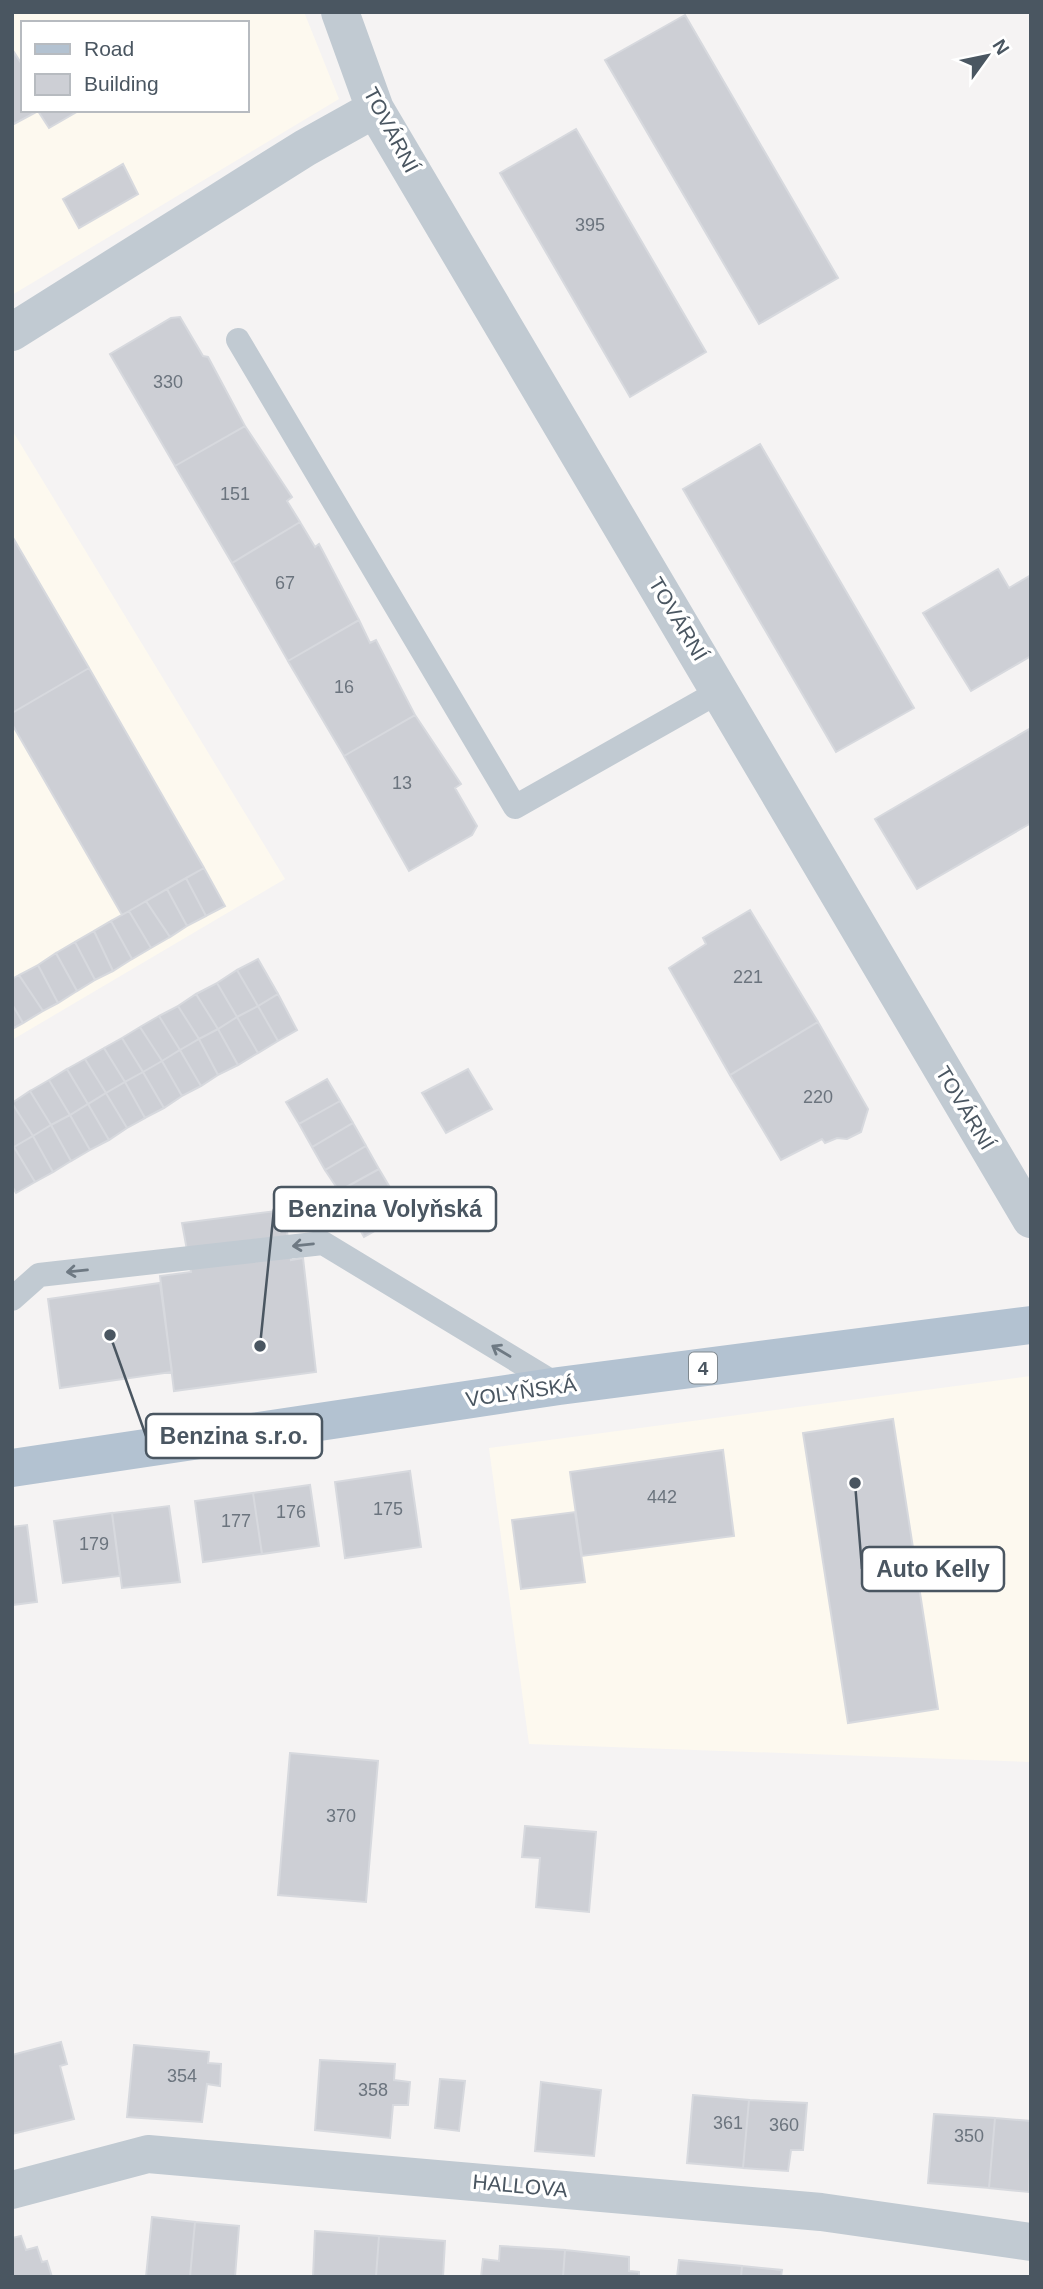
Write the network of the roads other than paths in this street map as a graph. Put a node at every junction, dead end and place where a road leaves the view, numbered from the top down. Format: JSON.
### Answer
{"nodes":[{"id":1,"x":340,"y":12,"type":"edge"},
{"id":2,"x":375,"y":109,"type":"junction"},
{"id":3,"x":12,"y":332,"type":"edge"},
{"id":4,"x":238,"y":340,"type":"dead end"},
{"id":5,"x":720,"y":691,"type":"junction"},
{"id":6,"x":1031,"y":1219,"type":"edge"},
{"id":7,"x":12,"y":1299,"type":"edge"},
{"id":8,"x":1031,"y":1325,"type":"edge"},
{"id":9,"x":559,"y":1386,"type":"junction"},
{"id":10,"x":12,"y":1468,"type":"edge"},
{"id":11,"x":12,"y":2190,"type":"edge"},
{"id":12,"x":1031,"y":2242,"type":"edge"}],
"edges":[{"from":1,"to":2,"type":"street","name":"TOVÁRNÍ"},
{"from":2,"to":3,"type":"street"},
{"from":2,"to":5,"type":"street","name":"TOVÁRNÍ"},
{"from":4,"to":5,"type":"lane"},
{"from":5,"to":6,"type":"street","name":"TOVÁRNÍ"},
{"from":9,"to":7,"type":"lane","one_way":true},
{"from":8,"to":9,"type":"main road","name":"VOLYŇSKÁ","number":"4"},
{"from":9,"to":10,"type":"main road","name":"VOLYŇSKÁ","number":"4"},
{"from":11,"to":12,"type":"street","name":"HALLOVA"}]}
